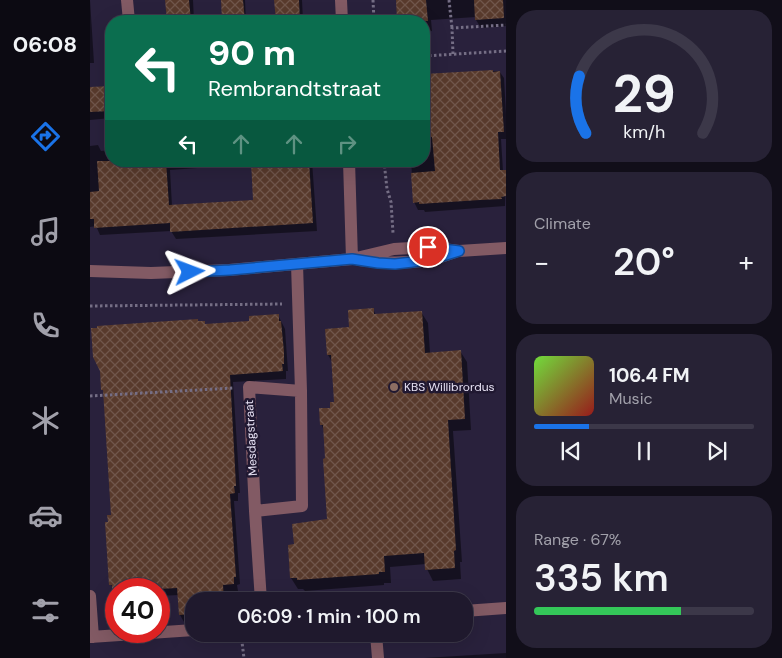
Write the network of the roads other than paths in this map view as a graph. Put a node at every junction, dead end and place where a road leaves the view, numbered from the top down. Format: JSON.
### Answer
{"nodes":[{"id":1,"x":128,"y":0,"type":"edge"},
{"id":2,"x":341,"y":0,"type":"edge"},
{"id":3,"x":129,"y":15,"type":"edge"},
{"id":4,"x":342,"y":15,"type":"edge"},
{"id":5,"x":349,"y":167,"type":"edge"},
{"id":6,"x":506,"y":248,"type":"edge"},
{"id":7,"x":459,"y":251,"type":"junction"},
{"id":8,"x":352,"y":259,"type":"junction"},
{"id":9,"x":297,"y":264,"type":"junction"},
{"id":10,"x":90,"y":271,"type":"edge"},
{"id":11,"x":301,"y":391,"type":"junction"},
{"id":12,"x":255,"y":511,"type":"junction"},
{"id":13,"x":260,"y":592,"type":"edge"},
{"id":14,"x":90,"y":596,"type":"edge"},
{"id":15,"x":506,"y":608,"type":"edge"},
{"id":16,"x":473,"y":610,"type":"edge"},
{"id":17,"x":185,"y":631,"type":"edge"},
{"id":18,"x":92,"y":637,"type":"edge"},
{"id":19,"x":377,"y":642,"type":"edge"},
{"id":20,"x":378,"y":658,"type":"edge"}],
"edges":[{"from":1,"to":3,"type":"street"},
{"from":2,"to":4,"type":"street"},
{"from":5,"to":8,"type":"street"},
{"from":6,"to":7,"type":"street"},
{"from":7,"to":8,"type":"street"},
{"from":7,"to":8,"type":"street"},
{"from":8,"to":9,"type":"street"},
{"from":9,"to":10,"type":"street"},
{"from":9,"to":11,"type":"street"},
{"from":11,"to":12,"type":"street"},
{"from":11,"to":12,"type":"street","name":"Mesdagstraat"},
{"from":12,"to":13,"type":"street","name":"Mesdagstraat"},
{"from":14,"to":18,"type":"street"},
{"from":15,"to":16,"type":"street"},
{"from":17,"to":18,"type":"street"},
{"from":19,"to":20,"type":"street"}]}
